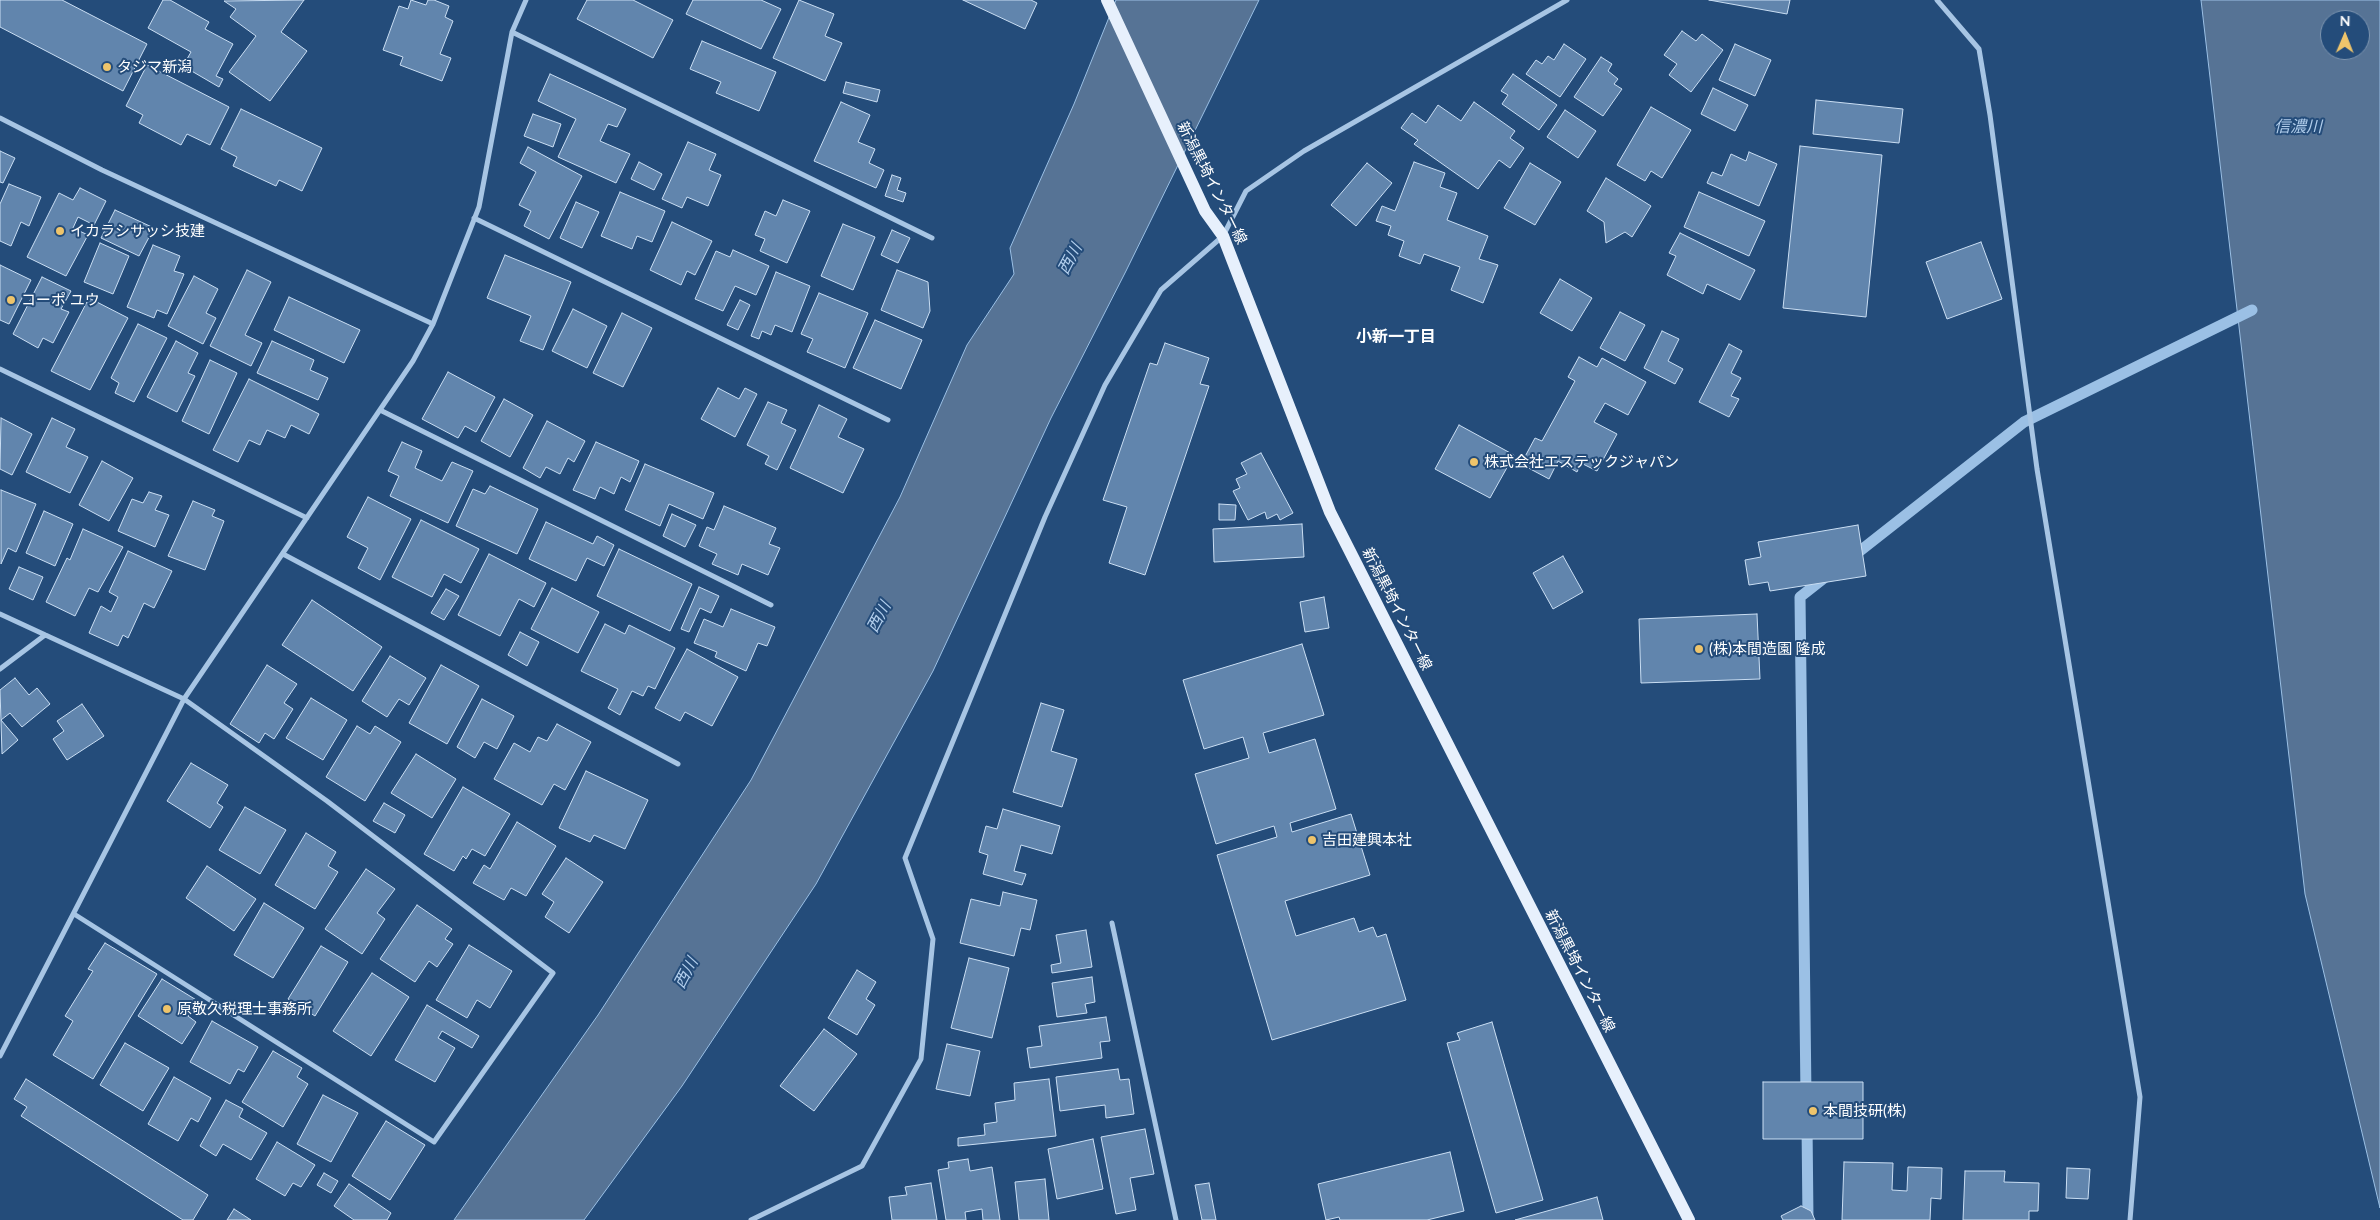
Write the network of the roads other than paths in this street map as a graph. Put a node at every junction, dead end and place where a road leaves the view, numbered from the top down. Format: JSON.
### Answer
{"nodes":[{"id":1,"x":526,"y":0,"type":"edge"},
{"id":2,"x":1107,"y":0,"type":"edge"},
{"id":3,"x":1567,"y":0,"type":"edge"},
{"id":4,"x":1937,"y":0,"type":"edge"},
{"id":5,"x":512,"y":32,"type":"junction"},
{"id":6,"x":0,"y":118,"type":"edge"},
{"id":7,"x":474,"y":218,"type":"junction"},
{"id":8,"x":1223,"y":236,"type":"junction"},
{"id":9,"x":932,"y":238,"type":"dead end"},
{"id":10,"x":433,"y":324,"type":"junction"},
{"id":11,"x":0,"y":369,"type":"edge"},
{"id":12,"x":380,"y":410,"type":"junction"},
{"id":13,"x":888,"y":420,"type":"dead end"},
{"id":14,"x":307,"y":518,"type":"junction"},
{"id":15,"x":282,"y":554,"type":"junction"},
{"id":16,"x":771,"y":605,"type":"dead end"},
{"id":17,"x":0,"y":614,"type":"edge"},
{"id":18,"x":45,"y":635,"type":"junction"},
{"id":19,"x":0,"y":669,"type":"edge"},
{"id":20,"x":184,"y":699,"type":"junction"},
{"id":21,"x":678,"y":764,"type":"dead end"},
{"id":22,"x":74,"y":914,"type":"junction"},
{"id":23,"x":1112,"y":923,"type":"dead end"},
{"id":24,"x":0,"y":1056,"type":"edge"},
{"id":25,"x":751,"y":1220,"type":"edge"},
{"id":26,"x":1176,"y":1220,"type":"edge"},
{"id":27,"x":1689,"y":1220,"type":"edge"},
{"id":28,"x":2130,"y":1220,"type":"edge"}],
"edges":[{"from":1,"to":5,"type":"street"},
{"from":2,"to":8,"type":"main road","name":"新潟黒埼インター線"},
{"from":3,"to":8,"type":"street"},
{"from":4,"to":28,"type":"street"},
{"from":5,"to":7,"type":"street"},
{"from":5,"to":9,"type":"street"},
{"from":6,"to":10,"type":"street"},
{"from":7,"to":10,"type":"street"},
{"from":7,"to":13,"type":"street"},
{"from":8,"to":25,"type":"street"},
{"from":8,"to":27,"type":"main road","name":"新潟黒埼インター線"},
{"from":10,"to":12,"type":"street"},
{"from":11,"to":14,"type":"street"},
{"from":12,"to":14,"type":"street"},
{"from":12,"to":16,"type":"street"},
{"from":14,"to":15,"type":"street"},
{"from":15,"to":20,"type":"street"},
{"from":15,"to":21,"type":"street"},
{"from":17,"to":18,"type":"street"},
{"from":18,"to":19,"type":"street"},
{"from":18,"to":20,"type":"street"},
{"from":20,"to":22,"type":"street"},
{"from":20,"to":22,"type":"street"},
{"from":22,"to":24,"type":"street"},
{"from":23,"to":26,"type":"street"}]}
